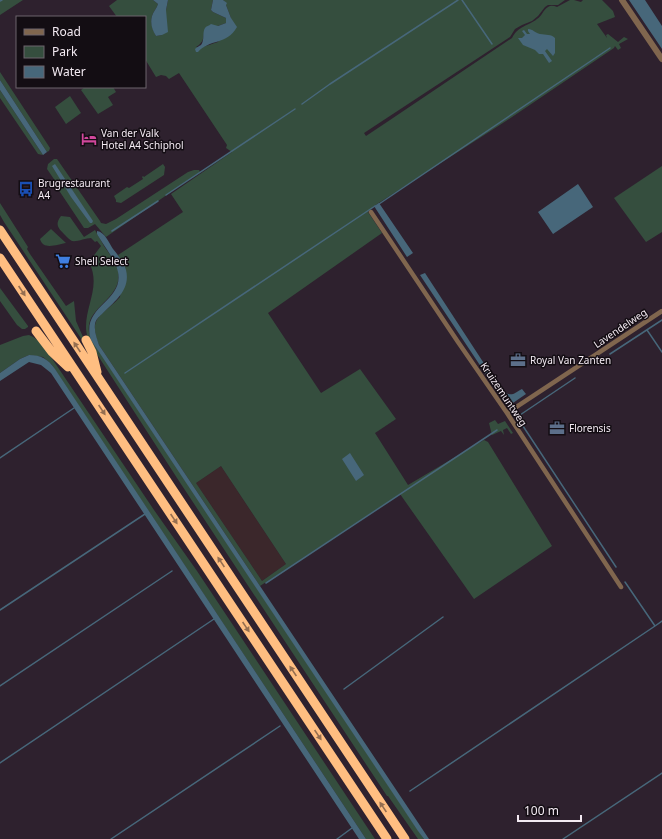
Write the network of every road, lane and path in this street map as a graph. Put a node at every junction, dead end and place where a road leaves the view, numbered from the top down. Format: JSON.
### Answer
{"nodes":[{"id":1,"x":622,"y":0,"type":"edge"},
{"id":2,"x":662,"y":60,"type":"edge"},
{"id":3,"x":371,"y":212,"type":"dead end"},
{"id":4,"x":0,"y":230,"type":"edge"},
{"id":5,"x":0,"y":258,"type":"edge"},
{"id":6,"x":662,"y":311,"type":"edge"},
{"id":7,"x":36,"y":331,"type":"dead end"},
{"id":8,"x":86,"y":340,"type":"dead end"},
{"id":9,"x":80,"y":378,"type":"junction"},
{"id":10,"x":99,"y":379,"type":"junction"},
{"id":11,"x":507,"y":413,"type":"junction"},
{"id":12,"x":621,"y":586,"type":"dead end"},
{"id":13,"x":387,"y":839,"type":"edge"},
{"id":14,"x":405,"y":839,"type":"edge"}],
"edges":[{"from":1,"to":2,"type":"street"},
{"from":3,"to":11,"type":"street","name":"Kruizemuntweg"},
{"from":10,"to":4,"type":"highway","one_way":true},
{"from":5,"to":9,"type":"highway","one_way":true},
{"from":6,"to":11,"type":"street","name":"Lavendelweg"},
{"from":7,"to":9,"type":"highway"},
{"from":8,"to":10,"type":"highway"},
{"from":9,"to":13,"type":"highway","one_way":true},
{"from":14,"to":10,"type":"highway","one_way":true},
{"from":11,"to":12,"type":"street","name":"Kruizemuntweg"}]}
